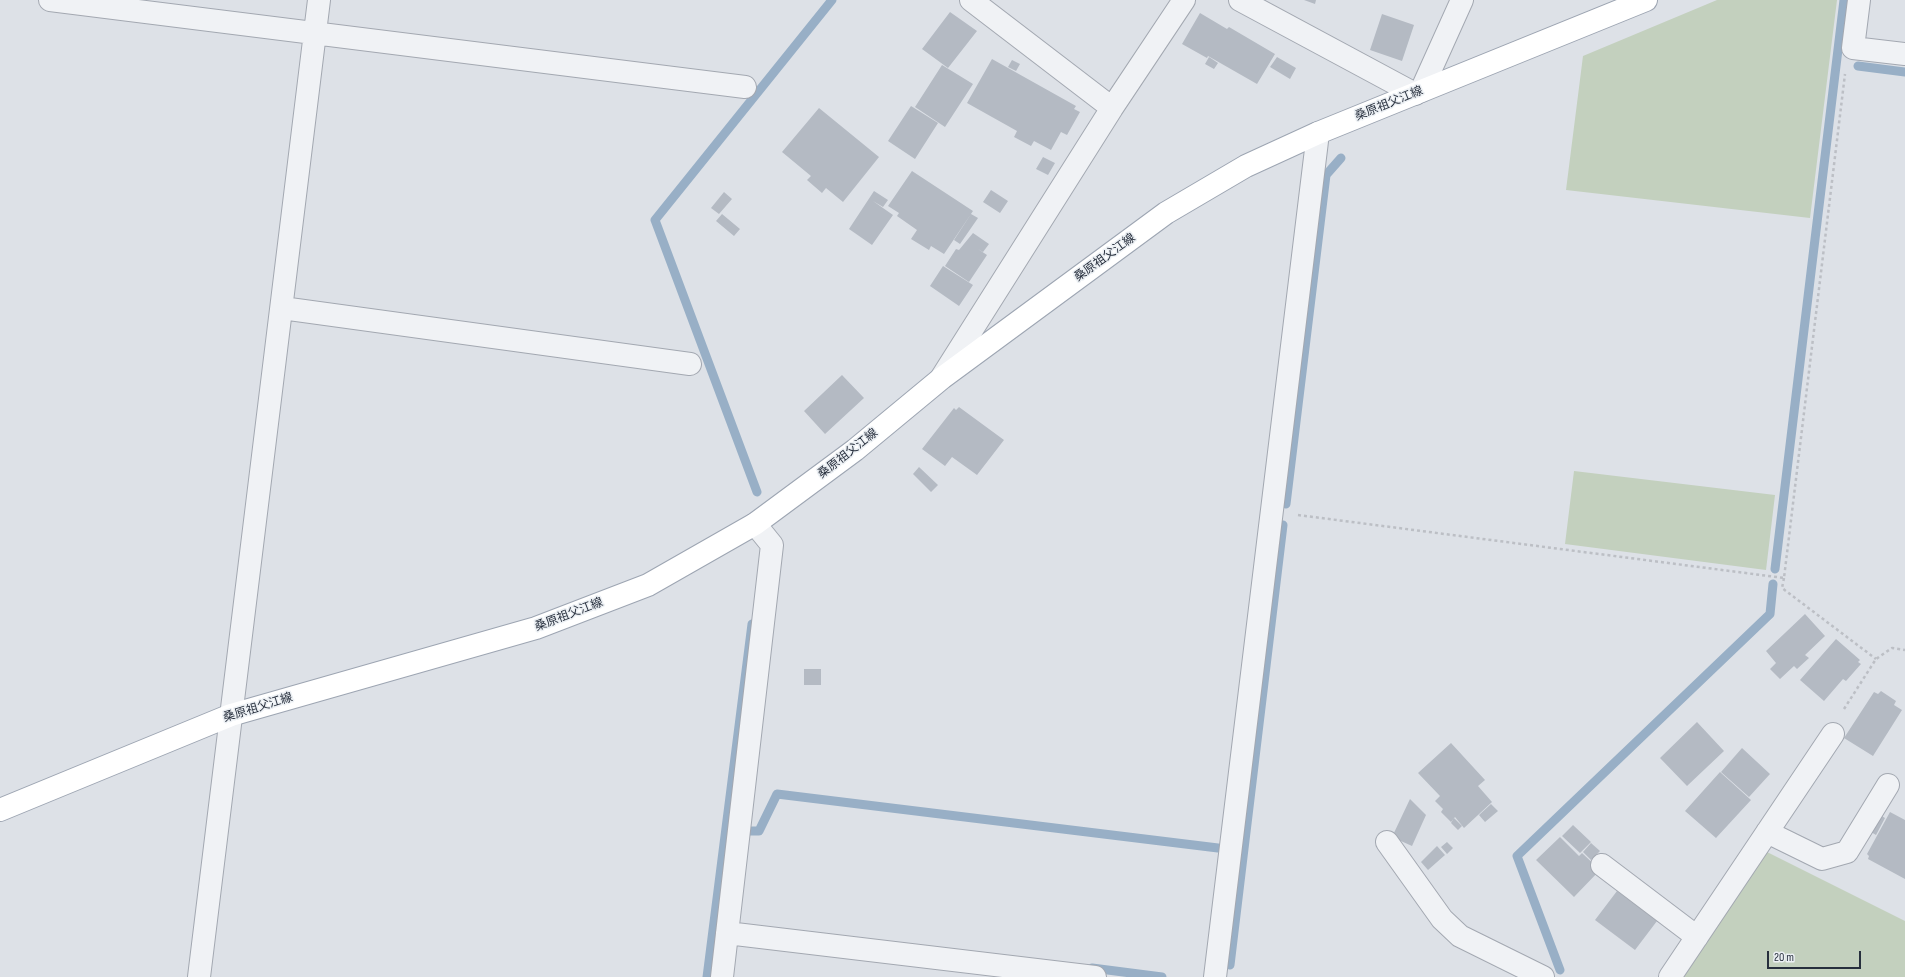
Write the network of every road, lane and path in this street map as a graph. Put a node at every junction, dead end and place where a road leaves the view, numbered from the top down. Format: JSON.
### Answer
{"nodes":[{"id":1,"x":50,"y":0,"type":"edge"},
{"id":2,"x":319,"y":0,"type":"edge"},
{"id":3,"x":971,"y":0,"type":"edge"},
{"id":4,"x":1184,"y":0,"type":"edge"},
{"id":5,"x":1240,"y":0,"type":"edge"},
{"id":6,"x":1462,"y":0,"type":"edge"},
{"id":7,"x":1646,"y":0,"type":"edge"},
{"id":8,"x":1859,"y":0,"type":"edge"},
{"id":9,"x":315,"y":34,"type":"junction"},
{"id":10,"x":1852,"y":48,"type":"junction"},
{"id":11,"x":1905,"y":54,"type":"edge"},
{"id":12,"x":745,"y":88,"type":"dead end"},
{"id":13,"x":1418,"y":92,"type":"junction"},
{"id":14,"x":1112,"y":108,"type":"junction"},
{"id":15,"x":1318,"y":133,"type":"junction"},
{"id":16,"x":282,"y":308,"type":"junction"},
{"id":17,"x":690,"y":364,"type":"dead end"},
{"id":18,"x":942,"y":378,"type":"junction"},
{"id":19,"x":1272,"y":512,"type":"junction"},
{"id":20,"x":755,"y":524,"type":"junction"},
{"id":21,"x":1784,"y":578,"type":"junction"},
{"id":22,"x":1905,"y":650,"type":"edge"},
{"id":23,"x":1876,"y":659,"type":"junction"},
{"id":24,"x":231,"y":715,"type":"junction"},
{"id":25,"x":1833,"y":734,"type":"joint"},
{"id":26,"x":1888,"y":785,"type":"dead end"},
{"id":27,"x":0,"y":810,"type":"edge"},
{"id":28,"x":1767,"y":832,"type":"junction"},
{"id":29,"x":1388,"y":842,"type":"dead end"},
{"id":30,"x":1602,"y":865,"type":"dead end"},
{"id":31,"x":727,"y":933,"type":"junction"},
{"id":32,"x":1697,"y":937,"type":"junction"},
{"id":33,"x":199,"y":977,"type":"edge"},
{"id":34,"x":722,"y":977,"type":"edge"},
{"id":35,"x":1095,"y":977,"type":"edge"},
{"id":36,"x":1215,"y":977,"type":"edge"},
{"id":37,"x":1543,"y":977,"type":"edge"},
{"id":38,"x":1670,"y":977,"type":"edge"}],
"edges":[{"from":1,"to":9,"type":"street"},
{"from":2,"to":9,"type":"street"},
{"from":3,"to":14,"type":"street"},
{"from":4,"to":14,"type":"street"},
{"from":5,"to":13,"type":"street"},
{"from":6,"to":13,"type":"street"},
{"from":7,"to":13,"type":"main road","name":"桑原祖父江線"},
{"from":8,"to":10,"type":"street"},
{"from":9,"to":12,"type":"street"},
{"from":9,"to":16,"type":"street"},
{"from":10,"to":11,"type":"street"},
{"from":10,"to":21,"type":"path"},
{"from":13,"to":15,"type":"main road","name":"桑原祖父江線"},
{"from":14,"to":18,"type":"street"},
{"from":15,"to":18,"type":"main road","name":"桑原祖父江線"},
{"from":15,"to":19,"type":"street"},
{"from":16,"to":17,"type":"street"},
{"from":16,"to":24,"type":"street"},
{"from":18,"to":20,"type":"main road","name":"桑原祖父江線"},
{"from":19,"to":21,"type":"path"},
{"from":19,"to":36,"type":"street"},
{"from":20,"to":24,"type":"main road","name":"桑原祖父江線"},
{"from":20,"to":31,"type":"street"},
{"from":21,"to":23,"type":"path"},
{"from":22,"to":23,"type":"path"},
{"from":23,"to":25,"type":"path"},
{"from":24,"to":27,"type":"main road","name":"桑原祖父江線"},
{"from":24,"to":33,"type":"street"},
{"from":25,"to":28,"type":"street"},
{"from":26,"to":28,"type":"street"},
{"from":28,"to":32,"type":"street"},
{"from":29,"to":37,"type":"street"},
{"from":30,"to":32,"type":"street"},
{"from":31,"to":34,"type":"street"},
{"from":31,"to":35,"type":"street"},
{"from":32,"to":38,"type":"street"}]}
